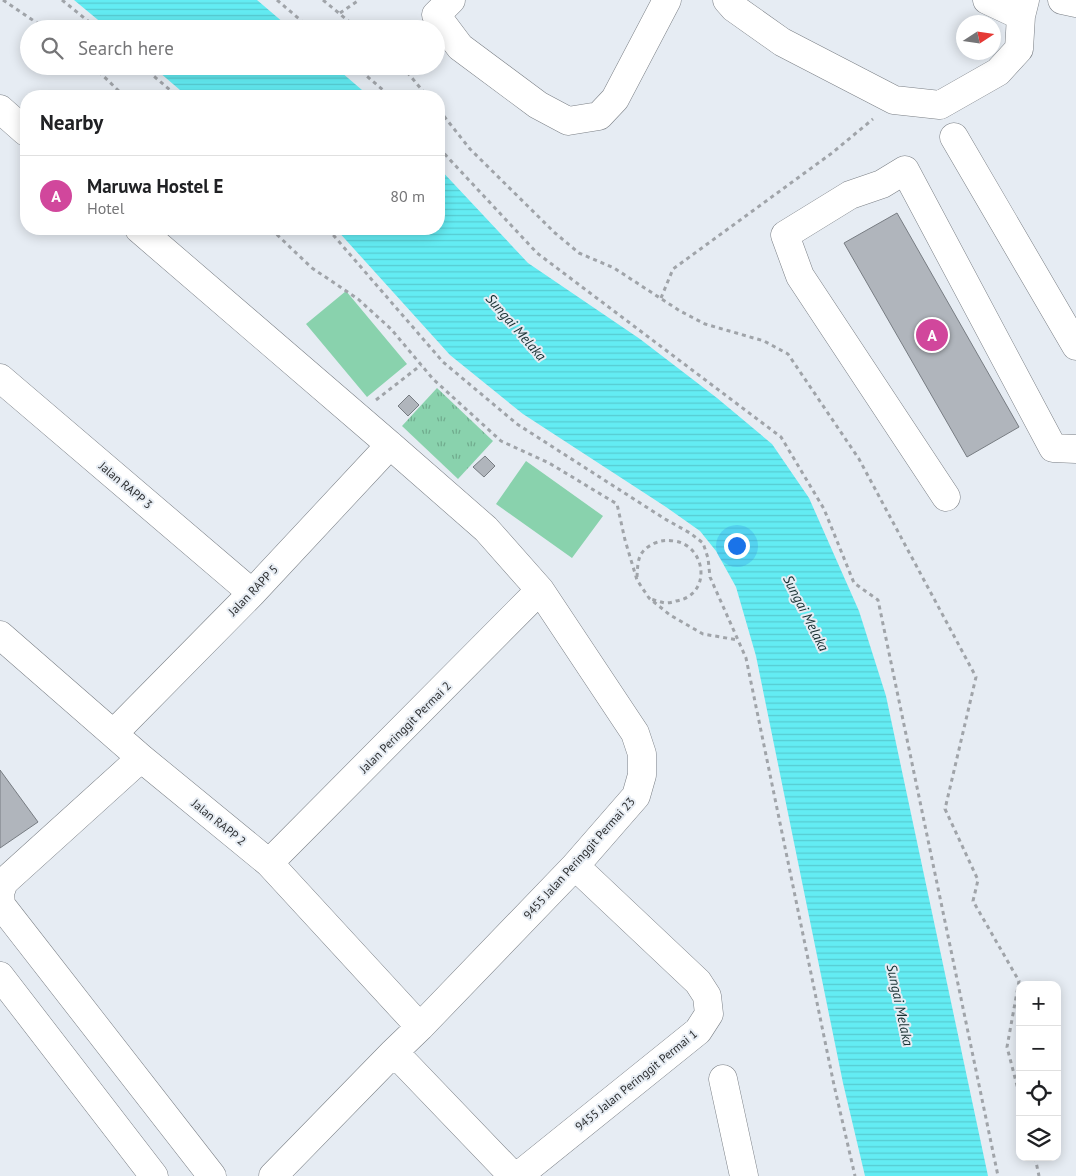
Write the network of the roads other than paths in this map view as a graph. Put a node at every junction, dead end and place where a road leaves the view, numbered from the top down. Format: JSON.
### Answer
{"nodes":[{"id":1,"x":451,"y":0,"type":"edge"},
{"id":2,"x":667,"y":0,"type":"edge"},
{"id":3,"x":727,"y":0,"type":"edge"},
{"id":4,"x":987,"y":0,"type":"edge"},
{"id":5,"x":1062,"y":0,"type":"edge"},
{"id":6,"x":1076,"y":3,"type":"edge"},
{"id":7,"x":1023,"y":8,"type":"edge"},
{"id":8,"x":440,"y":20,"type":"edge"},
{"id":9,"x":445,"y":27,"type":"edge"},
{"id":10,"x":0,"y":109,"type":"edge"},
{"id":11,"x":20,"y":127,"type":"edge"},
{"id":12,"x":954,"y":137,"type":"dead end"},
{"id":13,"x":146,"y":235,"type":"edge"},
{"id":14,"x":1076,"y":346,"type":"edge"},
{"id":15,"x":0,"y":378,"type":"edge"},
{"id":16,"x":390,"y":445,"type":"junction"},
{"id":17,"x":1064,"y":449,"type":"edge"},
{"id":18,"x":946,"y":497,"type":"dead end"},
{"id":19,"x":540,"y":590,"type":"junction"},
{"id":20,"x":252,"y":593,"type":"junction"},
{"id":21,"x":0,"y":635,"type":"edge"},
{"id":22,"x":114,"y":733,"type":"junction"},
{"id":23,"x":141,"y":758,"type":"junction"},
{"id":24,"x":269,"y":863,"type":"junction"},
{"id":25,"x":575,"y":866,"type":"junction"},
{"id":26,"x":0,"y":976,"type":"edge"},
{"id":27,"x":420,"y":1027,"type":"junction"},
{"id":28,"x":394,"y":1052,"type":"junction"},
{"id":29,"x":724,"y":1079,"type":"dead end"},
{"id":30,"x":154,"y":1176,"type":"edge"},
{"id":31,"x":212,"y":1176,"type":"edge"},
{"id":32,"x":273,"y":1176,"type":"edge"},
{"id":33,"x":513,"y":1176,"type":"edge"},
{"id":34,"x":518,"y":1176,"type":"edge"},
{"id":35,"x":744,"y":1176,"type":"edge"}],
"edges":[{"from":1,"to":8,"type":"street"},
{"from":2,"to":9,"type":"street"},
{"from":3,"to":7,"type":"street"},
{"from":4,"to":7,"type":"street"},
{"from":5,"to":6,"type":"street"},
{"from":10,"to":11,"type":"street"},
{"from":12,"to":14,"type":"street"},
{"from":13,"to":16,"type":"street","name":"9455 Jalan Peringgit Permai 23"},
{"from":15,"to":20,"type":"street","name":"Jalan RAPP 3"},
{"from":16,"to":19,"type":"street","name":"9455 Jalan Peringgit Permai 23"},
{"from":16,"to":20,"type":"street","name":"Jalan RAPP 5"},
{"from":17,"to":18,"type":"street"},
{"from":19,"to":24,"type":"street","name":"Jalan Peringgit Permai 2"},
{"from":19,"to":25,"type":"street","name":"9455 Jalan Peringgit Permai 23"},
{"from":20,"to":22,"type":"street","name":"Jalan RAPP 5"},
{"from":21,"to":22,"type":"street","name":"Jalan RAPP 2"},
{"from":22,"to":23,"type":"street","name":"Jalan RAPP 2"},
{"from":23,"to":24,"type":"street","name":"Jalan RAPP 2"},
{"from":23,"to":31,"type":"street"},
{"from":24,"to":27,"type":"street","name":"Jalan RAPP 2"},
{"from":25,"to":27,"type":"street","name":"9455 Jalan Peringgit Permai 23"},
{"from":25,"to":34,"type":"street","name":"9455 Jalan Peringgit Permai 1"},
{"from":26,"to":30,"type":"street"},
{"from":27,"to":28,"type":"street","name":"9455 Jalan Peringgit Permai 23"},
{"from":28,"to":32,"type":"street","name":"9455 Jalan Peringgit Permai 23"},
{"from":28,"to":33,"type":"street"},
{"from":29,"to":35,"type":"street"}]}
